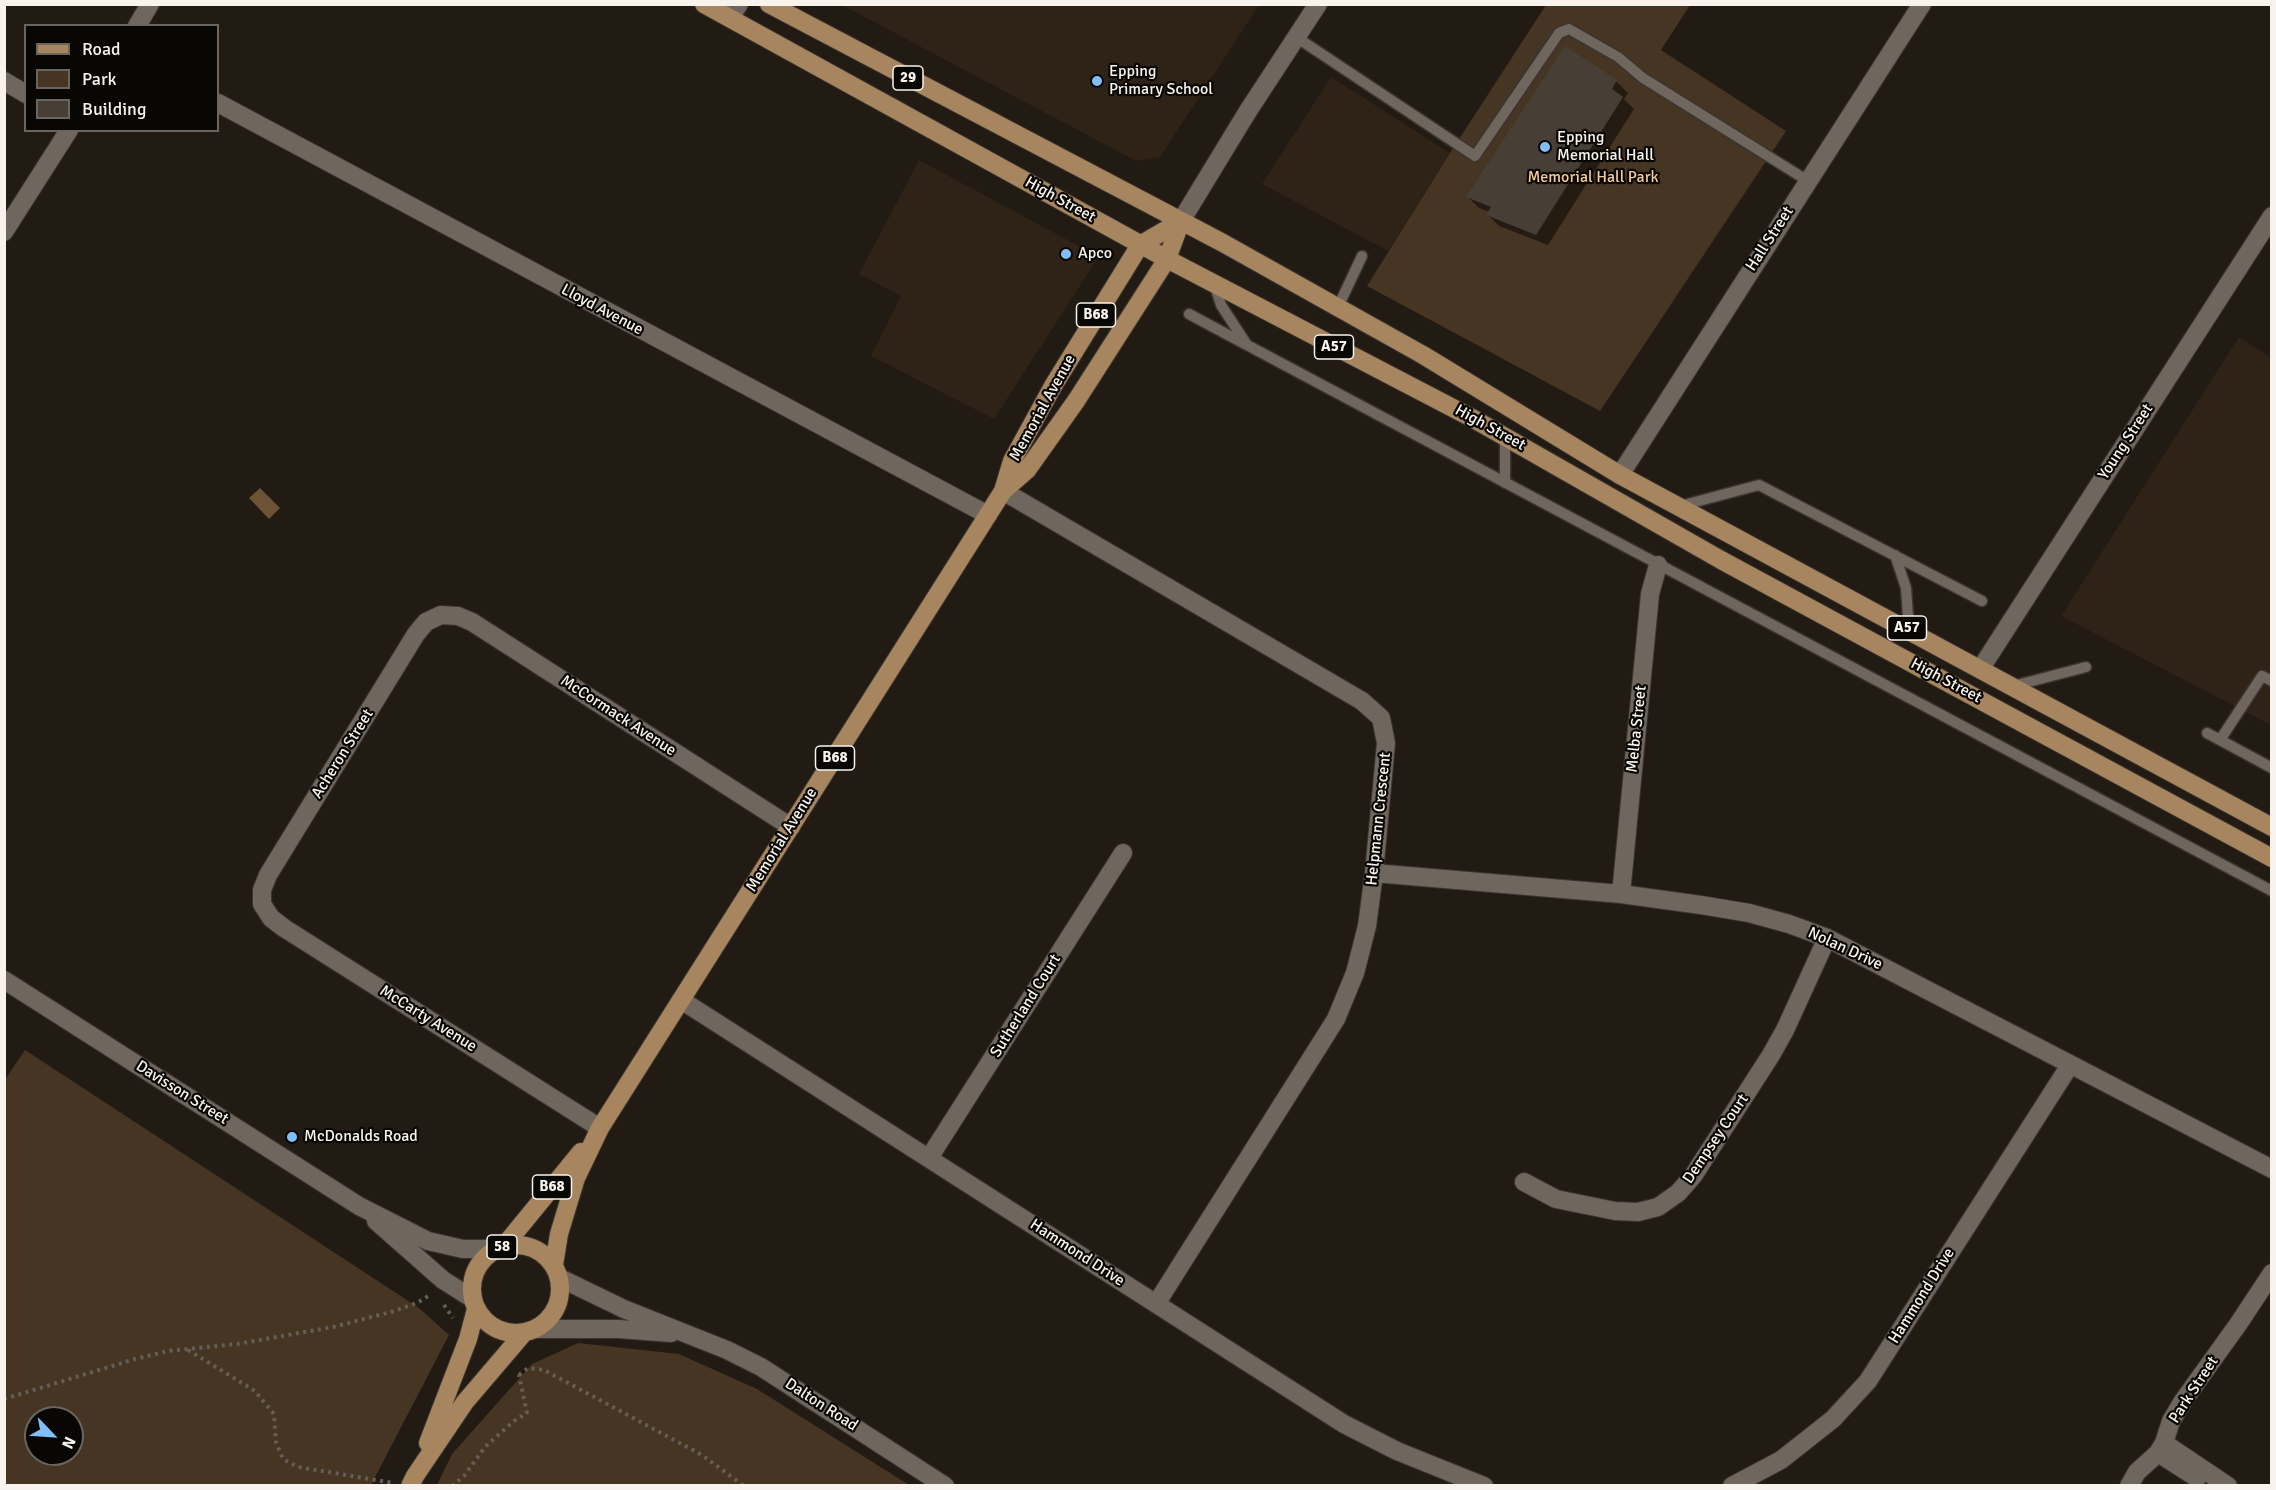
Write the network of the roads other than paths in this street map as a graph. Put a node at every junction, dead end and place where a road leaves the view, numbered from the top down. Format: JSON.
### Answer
{"nodes":[{"id":1,"x":150,"y":4,"type":"edge"},
{"id":2,"x":704,"y":4,"type":"edge"},
{"id":3,"x":769,"y":4,"type":"edge"},
{"id":4,"x":1317,"y":4,"type":"edge"},
{"id":5,"x":1922,"y":4,"type":"edge"},
{"id":6,"x":734,"y":11,"type":"edge"},
{"id":7,"x":138,"y":24,"type":"edge"},
{"id":8,"x":1296,"y":37,"type":"junction"},
{"id":9,"x":4,"y":81,"type":"edge"},
{"id":10,"x":24,"y":93,"type":"edge"},
{"id":11,"x":219,"y":104,"type":"edge"},
{"id":12,"x":68,"y":132,"type":"edge"},
{"id":13,"x":1808,"y":181,"type":"junction"},
{"id":14,"x":2271,"y":216,"type":"edge"},
{"id":15,"x":1181,"y":221,"type":"junction"},
{"id":16,"x":4,"y":232,"type":"edge"},
{"id":17,"x":1140,"y":245,"type":"junction"},
{"id":18,"x":1362,"y":256,"type":"dead end"},
{"id":19,"x":1167,"y":259,"type":"junction"},
{"id":20,"x":1214,"y":283,"type":"junction"},
{"id":21,"x":1338,"y":307,"type":"junction"},
{"id":22,"x":1189,"y":314,"type":"dead end"},
{"id":23,"x":1247,"y":345,"type":"junction"},
{"id":24,"x":1505,"y":436,"type":"junction"},
{"id":25,"x":1620,"y":475,"type":"junction"},
{"id":26,"x":1505,"y":483,"type":"junction"},
{"id":27,"x":1003,"y":491,"type":"junction"},
{"id":28,"x":1679,"y":507,"type":"junction"},
{"id":29,"x":988,"y":515,"type":"junction"},
{"id":30,"x":1895,"y":555,"type":"junction"},
{"id":31,"x":1658,"y":565,"type":"junction"},
{"id":32,"x":1982,"y":601,"type":"dead end"},
{"id":33,"x":441,"y":615,"type":"joint"},
{"id":34,"x":1909,"y":630,"type":"junction"},
{"id":35,"x":2086,"y":667,"type":"dead end"},
{"id":36,"x":1981,"y":668,"type":"junction"},
{"id":37,"x":2271,"y":681,"type":"edge"},
{"id":38,"x":2013,"y":686,"type":"junction"},
{"id":39,"x":2207,"y":733,"type":"dead end"},
{"id":40,"x":2220,"y":740,"type":"junction"},
{"id":41,"x":2271,"y":768,"type":"edge"},
{"id":42,"x":791,"y":827,"type":"junction"},
{"id":43,"x":2271,"y":827,"type":"edge"},
{"id":44,"x":1124,"y":854,"type":"dead end"},
{"id":45,"x":2271,"y":858,"type":"edge"},
{"id":46,"x":1374,"y":873,"type":"junction"},
{"id":47,"x":2271,"y":891,"type":"edge"},
{"id":48,"x":1621,"y":894,"type":"junction"},
{"id":49,"x":262,"y":904,"type":"joint"},
{"id":50,"x":1827,"y":938,"type":"junction"},
{"id":51,"x":4,"y":980,"type":"edge"},
{"id":52,"x":681,"y":1000,"type":"junction"},
{"id":53,"x":2070,"y":1065,"type":"junction"},
{"id":54,"x":600,"y":1128,"type":"junction"},
{"id":55,"x":929,"y":1158,"type":"junction"},
{"id":56,"x":2271,"y":1169,"type":"edge"},
{"id":57,"x":1524,"y":1182,"type":"dead end"},
{"id":58,"x":359,"y":1206,"type":"junction"},
{"id":59,"x":500,"y":1248,"type":"junction"},
{"id":60,"x":557,"y":1272,"type":"junction"},
{"id":61,"x":2271,"y":1273,"type":"edge"},
{"id":62,"x":475,"y":1304,"type":"junction"},
{"id":63,"x":1156,"y":1304,"type":"junction"},
{"id":64,"x":530,"y":1331,"type":"junction"},
{"id":65,"x":691,"y":1335,"type":"junction"},
{"id":66,"x":2166,"y":1451,"type":"junction"},
{"id":67,"x":410,"y":1482,"type":"edge"},
{"id":68,"x":945,"y":1485,"type":"edge"},
{"id":69,"x":1484,"y":1485,"type":"edge"},
{"id":70,"x":1732,"y":1485,"type":"edge"},
{"id":71,"x":2129,"y":1485,"type":"edge"},
{"id":72,"x":2142,"y":1485,"type":"edge"},
{"id":73,"x":2209,"y":1485,"type":"edge"},
{"id":74,"x":2228,"y":1485,"type":"edge"}],
"edges":[{"from":1,"to":7,"type":"street"},
{"from":2,"to":6,"type":"main road","name":"High Street","number":"29"},
{"from":3,"to":15,"type":"main road","name":"High Street","number":"29"},
{"from":4,"to":8,"type":"street","name":"Memorial Avenue"},
{"from":5,"to":13,"type":"street","name":"Hall Street"},
{"from":6,"to":17,"type":"main road","name":"High Street","number":"29"},
{"from":8,"to":13,"type":"lane"},
{"from":8,"to":15,"type":"street","name":"Memorial Avenue"},
{"from":9,"to":10,"type":"street"},
{"from":11,"to":29,"type":"street","name":"Lloyd Avenue"},
{"from":12,"to":16,"type":"street"},
{"from":13,"to":25,"type":"street","name":"Hall Street"},
{"from":14,"to":36,"type":"street","name":"Young Street"},
{"from":15,"to":17,"type":"main road","name":"Memorial Avenue","number":"B68"},
{"from":15,"to":19,"type":"main road","name":"Memorial Avenue","number":"B68"},
{"from":15,"to":21,"type":"main road","name":"High Street","number":"A57"},
{"from":17,"to":19,"type":"main road","name":"High Street"},
{"from":17,"to":27,"type":"main road","name":"Memorial Avenue","number":"B68"},
{"from":18,"to":21,"type":"lane"},
{"from":19,"to":20,"type":"main road","name":"High Street","number":"A57"},
{"from":19,"to":27,"type":"main road","name":"Memorial Avenue","number":"B68"},
{"from":20,"to":23,"type":"lane"},
{"from":20,"to":24,"type":"main road","name":"High Street","number":"A57"},
{"from":21,"to":25,"type":"main road","name":"High Street","number":"A57"},
{"from":22,"to":23,"type":"lane"},
{"from":23,"to":26,"type":"lane"},
{"from":24,"to":26,"type":"lane"},
{"from":24,"to":45,"type":"main road","name":"High Street"},
{"from":25,"to":28,"type":"main road","name":"High Street","number":"A57"},
{"from":26,"to":31,"type":"lane"},
{"from":27,"to":29,"type":"main road","name":"Memorial Avenue","number":"B68"},
{"from":27,"to":46,"type":"street","name":"Helpmann Crescent"},
{"from":28,"to":30,"type":"lane"},
{"from":28,"to":34,"type":"main road","name":"High Street","number":"A57"},
{"from":29,"to":42,"type":"main road","name":"Memorial Avenue","number":"B68"},
{"from":30,"to":32,"type":"lane"},
{"from":30,"to":34,"type":"lane"},
{"from":31,"to":47,"type":"lane"},
{"from":31,"to":48,"type":"street","name":"Melba Street"},
{"from":33,"to":42,"type":"street","name":"McCormack Avenue"},
{"from":33,"to":49,"type":"street","name":"Acheron Street"},
{"from":34,"to":36,"type":"main road","name":"High Street","number":"A57"},
{"from":35,"to":38,"type":"lane"},
{"from":36,"to":38,"type":"main road","name":"High Street","number":"A57"},
{"from":37,"to":40,"type":"lane"},
{"from":38,"to":43,"type":"main road","name":"High Street","number":"A57"},
{"from":39,"to":40,"type":"lane"},
{"from":40,"to":41,"type":"lane"},
{"from":42,"to":52,"type":"main road","name":"Memorial Avenue","number":"B68"},
{"from":44,"to":55,"type":"street","name":"Sutherland Court"},
{"from":46,"to":48,"type":"street","name":"Nolan Drive"},
{"from":46,"to":63,"type":"street","name":"Helpmann Crescent"},
{"from":48,"to":50,"type":"street","name":"Nolan Drive"},
{"from":49,"to":54,"type":"street","name":"McCarty Avenue"},
{"from":50,"to":53,"type":"street","name":"Nolan Drive"},
{"from":50,"to":57,"type":"street","name":"Dempsey Court"},
{"from":51,"to":58,"type":"street","name":"Davisson Street"},
{"from":52,"to":54,"type":"main road","name":"Memorial Avenue","number":"B68"},
{"from":52,"to":55,"type":"street","name":"Hammond Drive"},
{"from":53,"to":56,"type":"street","name":"Nolan Drive"},
{"from":53,"to":70,"type":"street","name":"Hammond Drive"},
{"from":54,"to":59,"type":"main road","name":"Memorial Avenue","number":"B68"},
{"from":54,"to":60,"type":"main road","name":"Memorial Avenue","number":"B68"},
{"from":55,"to":63,"type":"street","name":"Hammond Drive"},
{"from":58,"to":59,"type":"street","name":"Davisson Street"},
{"from":58,"to":62,"type":"street","name":"Davisson Street"},
{"from":59,"to":60,"type":"main road","number":"58"},
{"from":59,"to":62,"type":"main road","number":"58"},
{"from":60,"to":64,"type":"main road"},
{"from":60,"to":65,"type":"street","name":"Dalton Road"},
{"from":61,"to":66,"type":"street","name":"Park Street"},
{"from":62,"to":64,"type":"main road"},
{"from":62,"to":67,"type":"main road","number":"58"},
{"from":63,"to":69,"type":"street","name":"Hammond Drive"},
{"from":64,"to":65,"type":"street","name":"Dalton Road"},
{"from":64,"to":67,"type":"main road"},
{"from":65,"to":68,"type":"street","name":"Dalton Road"},
{"from":66,"to":71,"type":"street","name":"Park Street"},
{"from":66,"to":72,"type":"street","name":"Park Street"},
{"from":66,"to":73,"type":"street"},
{"from":66,"to":74,"type":"street"}]}
